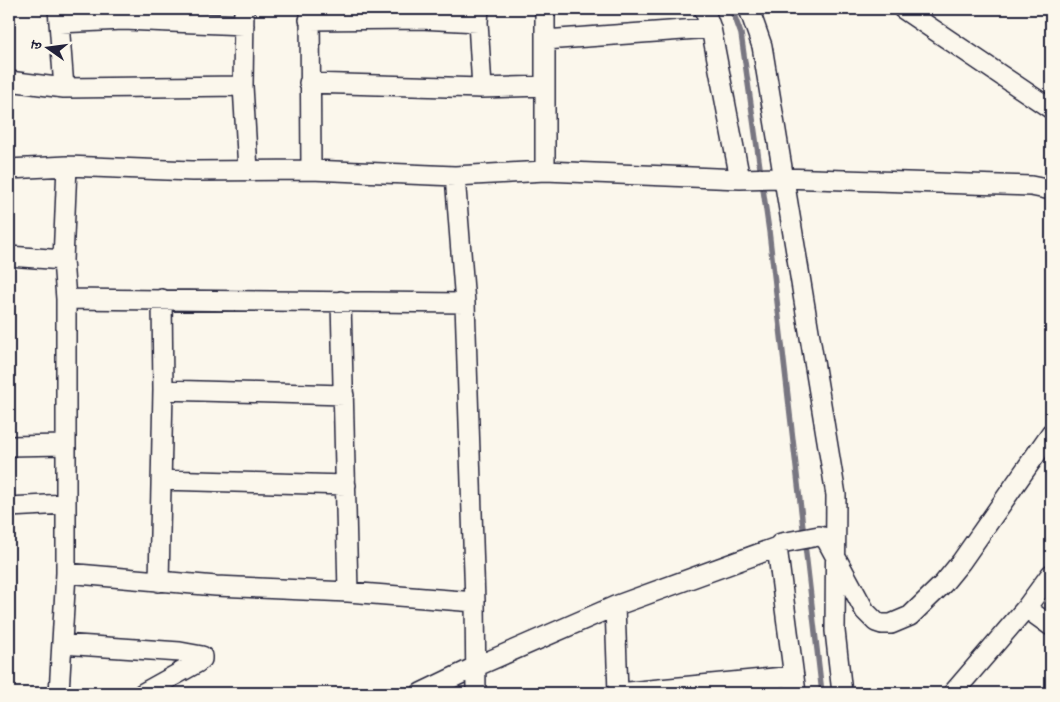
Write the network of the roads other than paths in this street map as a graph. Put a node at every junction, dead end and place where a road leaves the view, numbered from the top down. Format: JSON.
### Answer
{"nodes":[{"id":1,"x":545,"y":9,"type":"edge"},
{"id":2,"x":704,"y":9,"type":"edge"},
{"id":3,"x":749,"y":9,"type":"edge"},
{"id":4,"x":903,"y":9,"type":"edge"},
{"id":5,"x":124,"y":14,"type":"edge"},
{"id":6,"x":310,"y":14,"type":"edge"},
{"id":7,"x":420,"y":14,"type":"edge"},
{"id":8,"x":479,"y":15,"type":"edge"},
{"id":9,"x":59,"y":16,"type":"edge"},
{"id":10,"x":186,"y":16,"type":"edge"},
{"id":11,"x":244,"y":17,"type":"edge"},
{"id":12,"x":711,"y":28,"type":"junction"},
{"id":13,"x":546,"y":40,"type":"junction"},
{"id":14,"x":9,"y":81,"type":"edge"},
{"id":15,"x":309,"y":83,"type":"junction"},
{"id":16,"x":243,"y":86,"type":"junction"},
{"id":17,"x":545,"y":86,"type":"junction"},
{"id":18,"x":64,"y":88,"type":"junction"},
{"id":19,"x":482,"y":88,"type":"junction"},
{"id":20,"x":1051,"y":108,"type":"edge"},
{"id":21,"x":67,"y":166,"type":"junction"},
{"id":22,"x":9,"y":169,"type":"edge"},
{"id":23,"x":248,"y":170,"type":"junction"},
{"id":24,"x":311,"y":170,"type":"junction"},
{"id":25,"x":545,"y":172,"type":"junction"},
{"id":26,"x":455,"y":176,"type":"junction"},
{"id":27,"x":782,"y":178,"type":"junction"},
{"id":28,"x":740,"y":179,"type":"junction"},
{"id":29,"x":1051,"y":190,"type":"edge"},
{"id":30,"x":9,"y":256,"type":"edge"},
{"id":31,"x":63,"y":260,"type":"junction"},
{"id":32,"x":66,"y":299,"type":"junction"},
{"id":33,"x":162,"y":299,"type":"junction"},
{"id":34,"x":341,"y":301,"type":"junction"},
{"id":35,"x":466,"y":303,"type":"junction"},
{"id":36,"x":163,"y":390,"type":"junction"},
{"id":37,"x":344,"y":395,"type":"junction"},
{"id":38,"x":1051,"y":433,"type":"edge"},
{"id":39,"x":66,"y":445,"type":"junction"},
{"id":40,"x":9,"y":446,"type":"edge"},
{"id":41,"x":161,"y":480,"type":"junction"},
{"id":42,"x":346,"y":485,"type":"junction"},
{"id":43,"x":65,"y":504,"type":"junction"},
{"id":44,"x":9,"y":507,"type":"edge"},
{"id":45,"x":779,"y":545,"type":"junction"},
{"id":46,"x":836,"y":556,"type":"junction"},
{"id":47,"x":66,"y":572,"type":"junction"},
{"id":48,"x":1051,"y":574,"type":"edge"},
{"id":49,"x":159,"y":582,"type":"junction"},
{"id":50,"x":348,"y":592,"type":"junction"},
{"id":51,"x":475,"y":602,"type":"junction"},
{"id":52,"x":615,"y":606,"type":"junction"},
{"id":53,"x":1026,"y":608,"type":"junction"},
{"id":54,"x":1051,"y":626,"type":"edge"},
{"id":55,"x":62,"y":644,"type":"junction"},
{"id":56,"x":475,"y":667,"type":"junction"},
{"id":57,"x":795,"y":685,"type":"edge"},
{"id":58,"x":59,"y":693,"type":"edge"},
{"id":59,"x":143,"y":693,"type":"edge"},
{"id":60,"x":421,"y":693,"type":"edge"},
{"id":61,"x":476,"y":693,"type":"edge"},
{"id":62,"x":618,"y":693,"type":"edge"},
{"id":63,"x":842,"y":693,"type":"edge"},
{"id":64,"x":954,"y":693,"type":"edge"}],
"edges":[{"from":1,"to":13,"type":"street"},
{"from":2,"to":12,"type":"street"},
{"from":3,"to":27,"type":"street"},
{"from":4,"to":20,"type":"street"},
{"from":5,"to":9,"type":"street"},
{"from":5,"to":10,"type":"street"},
{"from":6,"to":7,"type":"street"},
{"from":6,"to":15,"type":"street"},
{"from":7,"to":8,"type":"street"},
{"from":8,"to":19,"type":"street"},
{"from":9,"to":18,"type":"street"},
{"from":10,"to":11,"type":"street"},
{"from":11,"to":16,"type":"street"},
{"from":12,"to":13,"type":"street"},
{"from":12,"to":28,"type":"street"},
{"from":13,"to":17,"type":"street"},
{"from":14,"to":18,"type":"street"},
{"from":15,"to":19,"type":"street"},
{"from":15,"to":24,"type":"street"},
{"from":16,"to":18,"type":"street"},
{"from":16,"to":23,"type":"street"},
{"from":17,"to":19,"type":"street"},
{"from":17,"to":25,"type":"street"},
{"from":21,"to":22,"type":"street"},
{"from":21,"to":23,"type":"street"},
{"from":21,"to":31,"type":"street"},
{"from":23,"to":24,"type":"street"},
{"from":24,"to":26,"type":"street"},
{"from":25,"to":26,"type":"street"},
{"from":25,"to":28,"type":"street"},
{"from":26,"to":35,"type":"street"},
{"from":27,"to":28,"type":"street"},
{"from":27,"to":29,"type":"street"},
{"from":27,"to":46,"type":"street"},
{"from":30,"to":31,"type":"street"},
{"from":31,"to":32,"type":"street"},
{"from":32,"to":33,"type":"street"},
{"from":32,"to":39,"type":"street"},
{"from":33,"to":34,"type":"street"},
{"from":33,"to":36,"type":"street"},
{"from":34,"to":35,"type":"street"},
{"from":34,"to":37,"type":"street"},
{"from":35,"to":51,"type":"street"},
{"from":36,"to":37,"type":"street"},
{"from":36,"to":41,"type":"street"},
{"from":37,"to":42,"type":"street"},
{"from":38,"to":46,"type":"street"},
{"from":39,"to":40,"type":"street"},
{"from":39,"to":43,"type":"street"},
{"from":41,"to":42,"type":"street"},
{"from":41,"to":49,"type":"street"},
{"from":42,"to":50,"type":"street"},
{"from":43,"to":44,"type":"street"},
{"from":43,"to":47,"type":"street"},
{"from":45,"to":46,"type":"street"},
{"from":45,"to":52,"type":"street"},
{"from":45,"to":57,"type":"street"},
{"from":46,"to":63,"type":"street"},
{"from":47,"to":49,"type":"street"},
{"from":47,"to":55,"type":"street"},
{"from":48,"to":53,"type":"street"},
{"from":49,"to":50,"type":"street"},
{"from":50,"to":51,"type":"street"},
{"from":51,"to":56,"type":"street"},
{"from":52,"to":56,"type":"street"},
{"from":52,"to":62,"type":"street"},
{"from":53,"to":54,"type":"street"},
{"from":53,"to":64,"type":"street"},
{"from":55,"to":58,"type":"street"},
{"from":55,"to":59,"type":"street"},
{"from":56,"to":60,"type":"street"},
{"from":56,"to":61,"type":"street"},
{"from":57,"to":62,"type":"street"}]}
